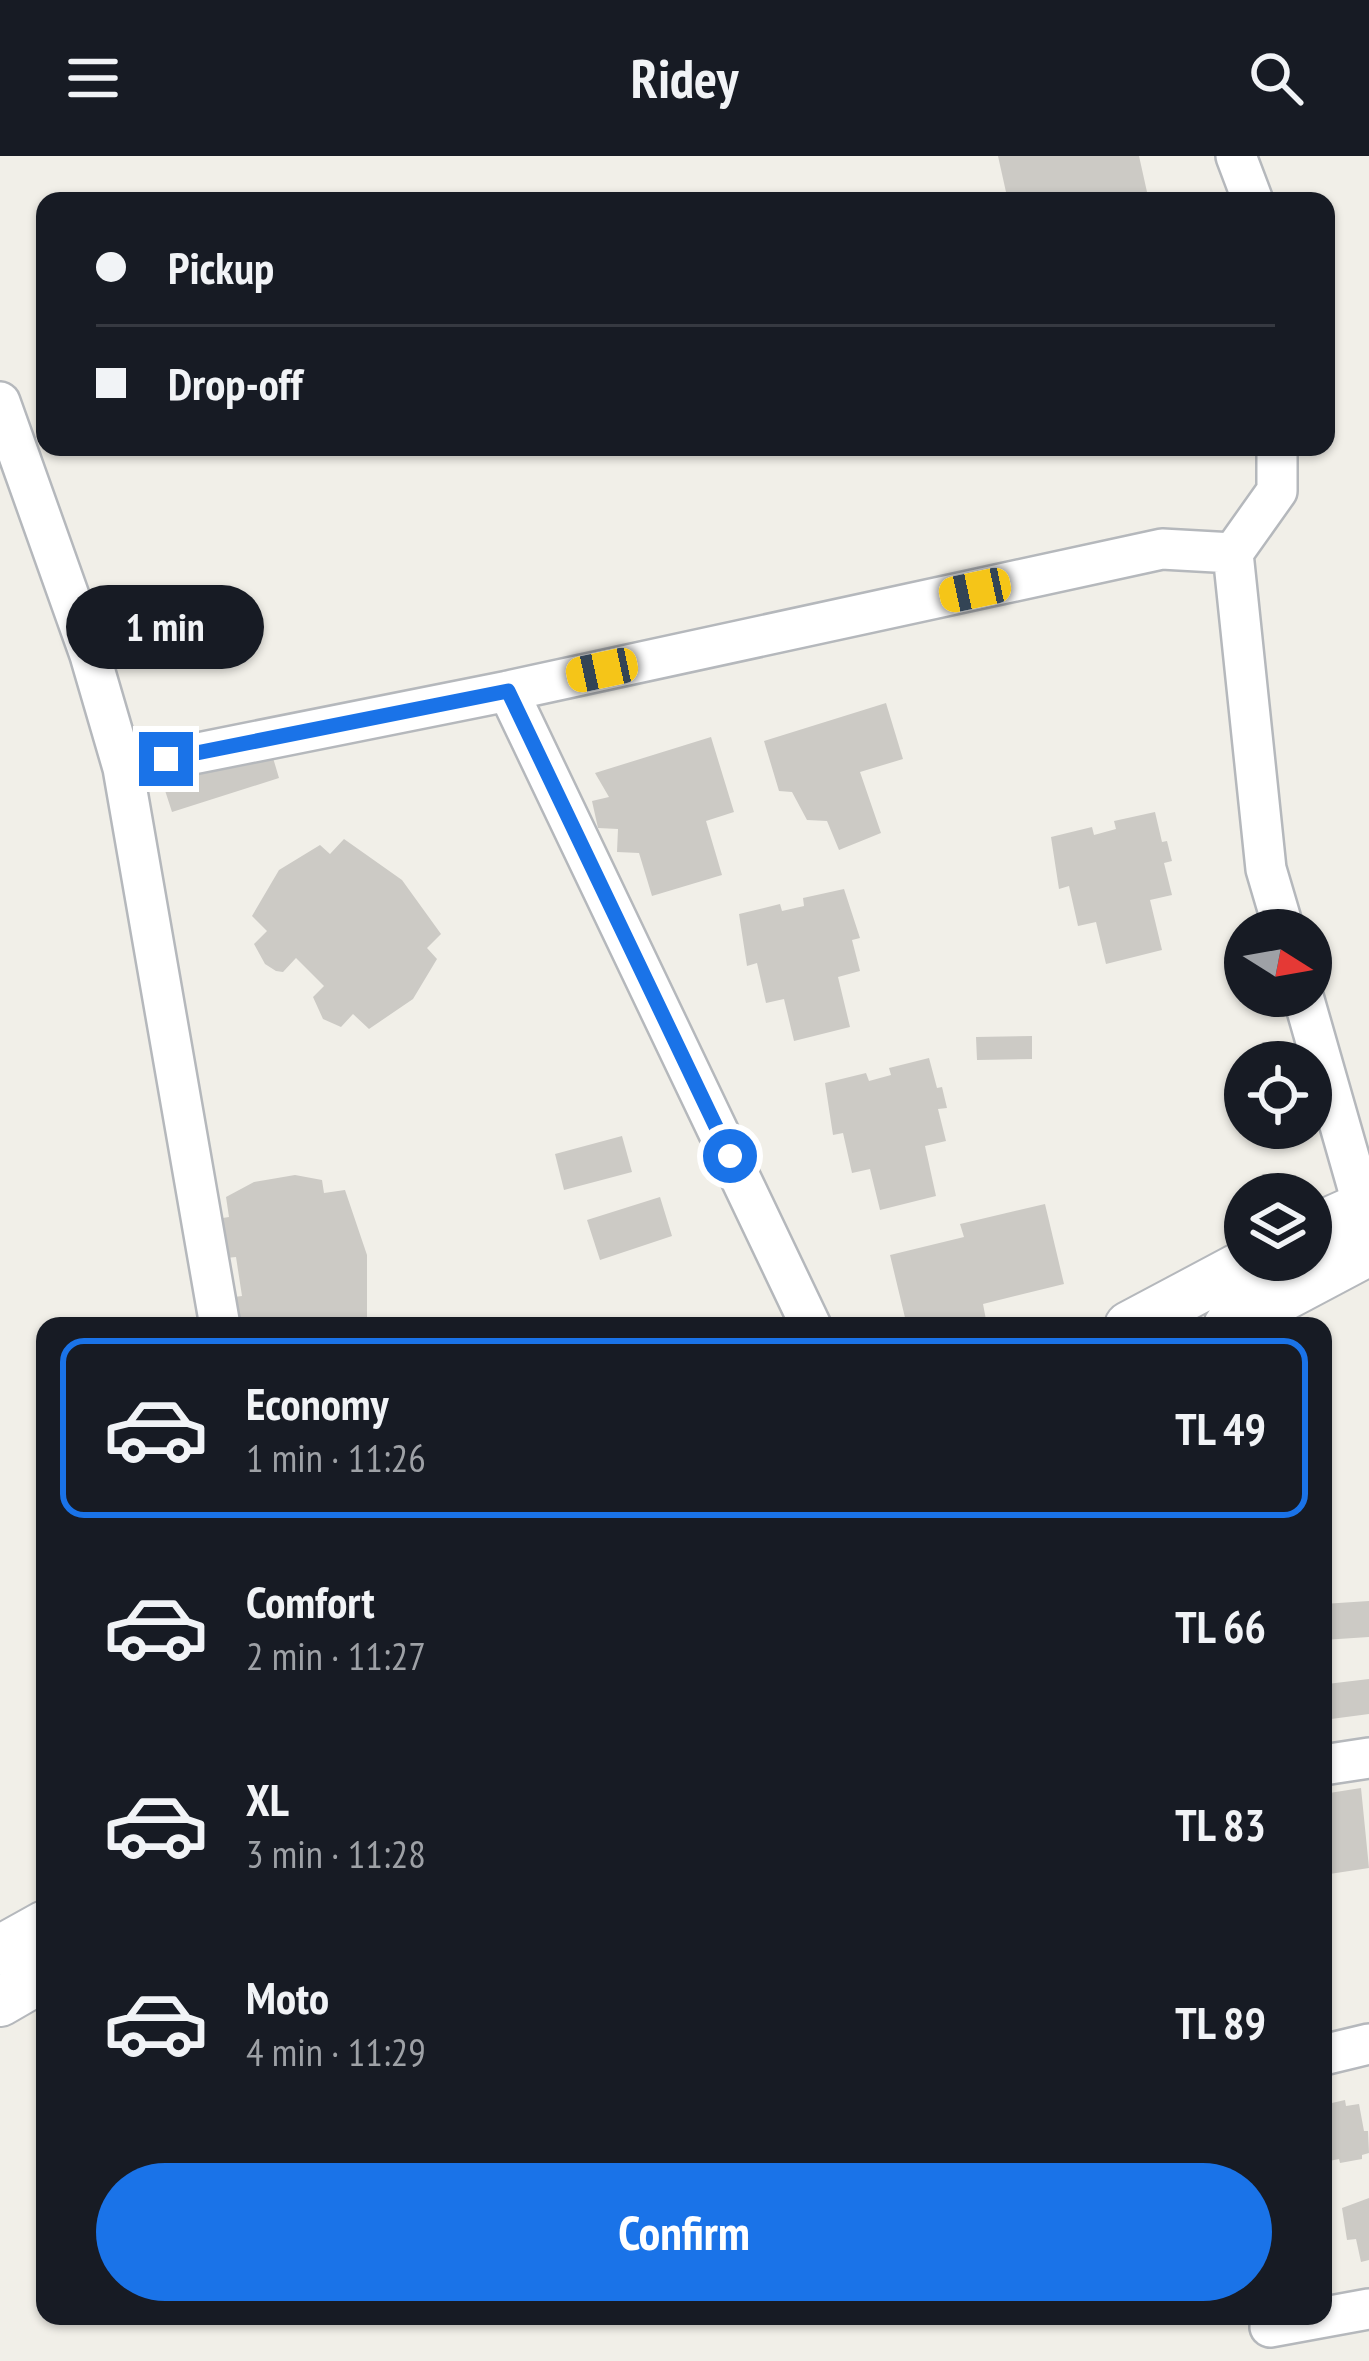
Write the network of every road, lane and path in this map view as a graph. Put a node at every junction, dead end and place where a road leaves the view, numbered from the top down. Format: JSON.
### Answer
{"nodes":[{"id":1,"x":1236,"y":156,"type":"edge"},
{"id":2,"x":1250,"y":192,"type":"edge"},
{"id":3,"x":0,"y":402,"type":"edge"},
{"id":4,"x":1277,"y":456,"type":"edge"},
{"id":5,"x":1233,"y":553,"type":"junction"},
{"id":6,"x":508,"y":691,"type":"junction"},
{"id":7,"x":123,"y":768,"type":"junction"},
{"id":8,"x":1278,"y":909,"type":"edge"},
{"id":9,"x":1309,"y":1017,"type":"edge"},
{"id":10,"x":1367,"y":1220,"type":"edge"},
{"id":11,"x":1332,"y":1226,"type":"edge"},
{"id":12,"x":1224,"y":1275,"type":"edge"},
{"id":13,"x":218,"y":1317,"type":"edge"},
{"id":14,"x":807,"y":1317,"type":"edge"},
{"id":15,"x":1146,"y":1317,"type":"edge"},
{"id":16,"x":1240,"y":1317,"type":"edge"},
{"id":17,"x":1369,"y":1758,"type":"edge"},
{"id":18,"x":1332,"y":1764,"type":"edge"},
{"id":19,"x":36,"y":1930,"type":"edge"},
{"id":20,"x":0,"y":1950,"type":"edge"},
{"id":21,"x":36,"y":1981,"type":"edge"},
{"id":22,"x":0,"y":2002,"type":"edge"},
{"id":23,"x":1369,"y":2044,"type":"edge"},
{"id":24,"x":1332,"y":2053,"type":"edge"},
{"id":25,"x":1369,"y":2308,"type":"edge"},
{"id":26,"x":1332,"y":2318,"type":"edge"},
{"id":27,"x":1308,"y":2325,"type":"edge"},
{"id":28,"x":1272,"y":2335,"type":"edge"}],
"edges":[{"from":1,"to":2,"type":"street"},
{"from":3,"to":7,"type":"street"},
{"from":4,"to":5,"type":"street"},
{"from":5,"to":6,"type":"street"},
{"from":5,"to":8,"type":"street"},
{"from":6,"to":7,"type":"street"},
{"from":6,"to":14,"type":"street"},
{"from":7,"to":13,"type":"street"},
{"from":9,"to":10,"type":"street"},
{"from":10,"to":11,"type":"street"},
{"from":10,"to":16,"type":"street"},
{"from":12,"to":15,"type":"street"},
{"from":17,"to":18,"type":"street"},
{"from":19,"to":20,"type":"street"},
{"from":21,"to":22,"type":"street"},
{"from":23,"to":24,"type":"street"},
{"from":25,"to":26,"type":"street"},
{"from":27,"to":28,"type":"street"}]}
